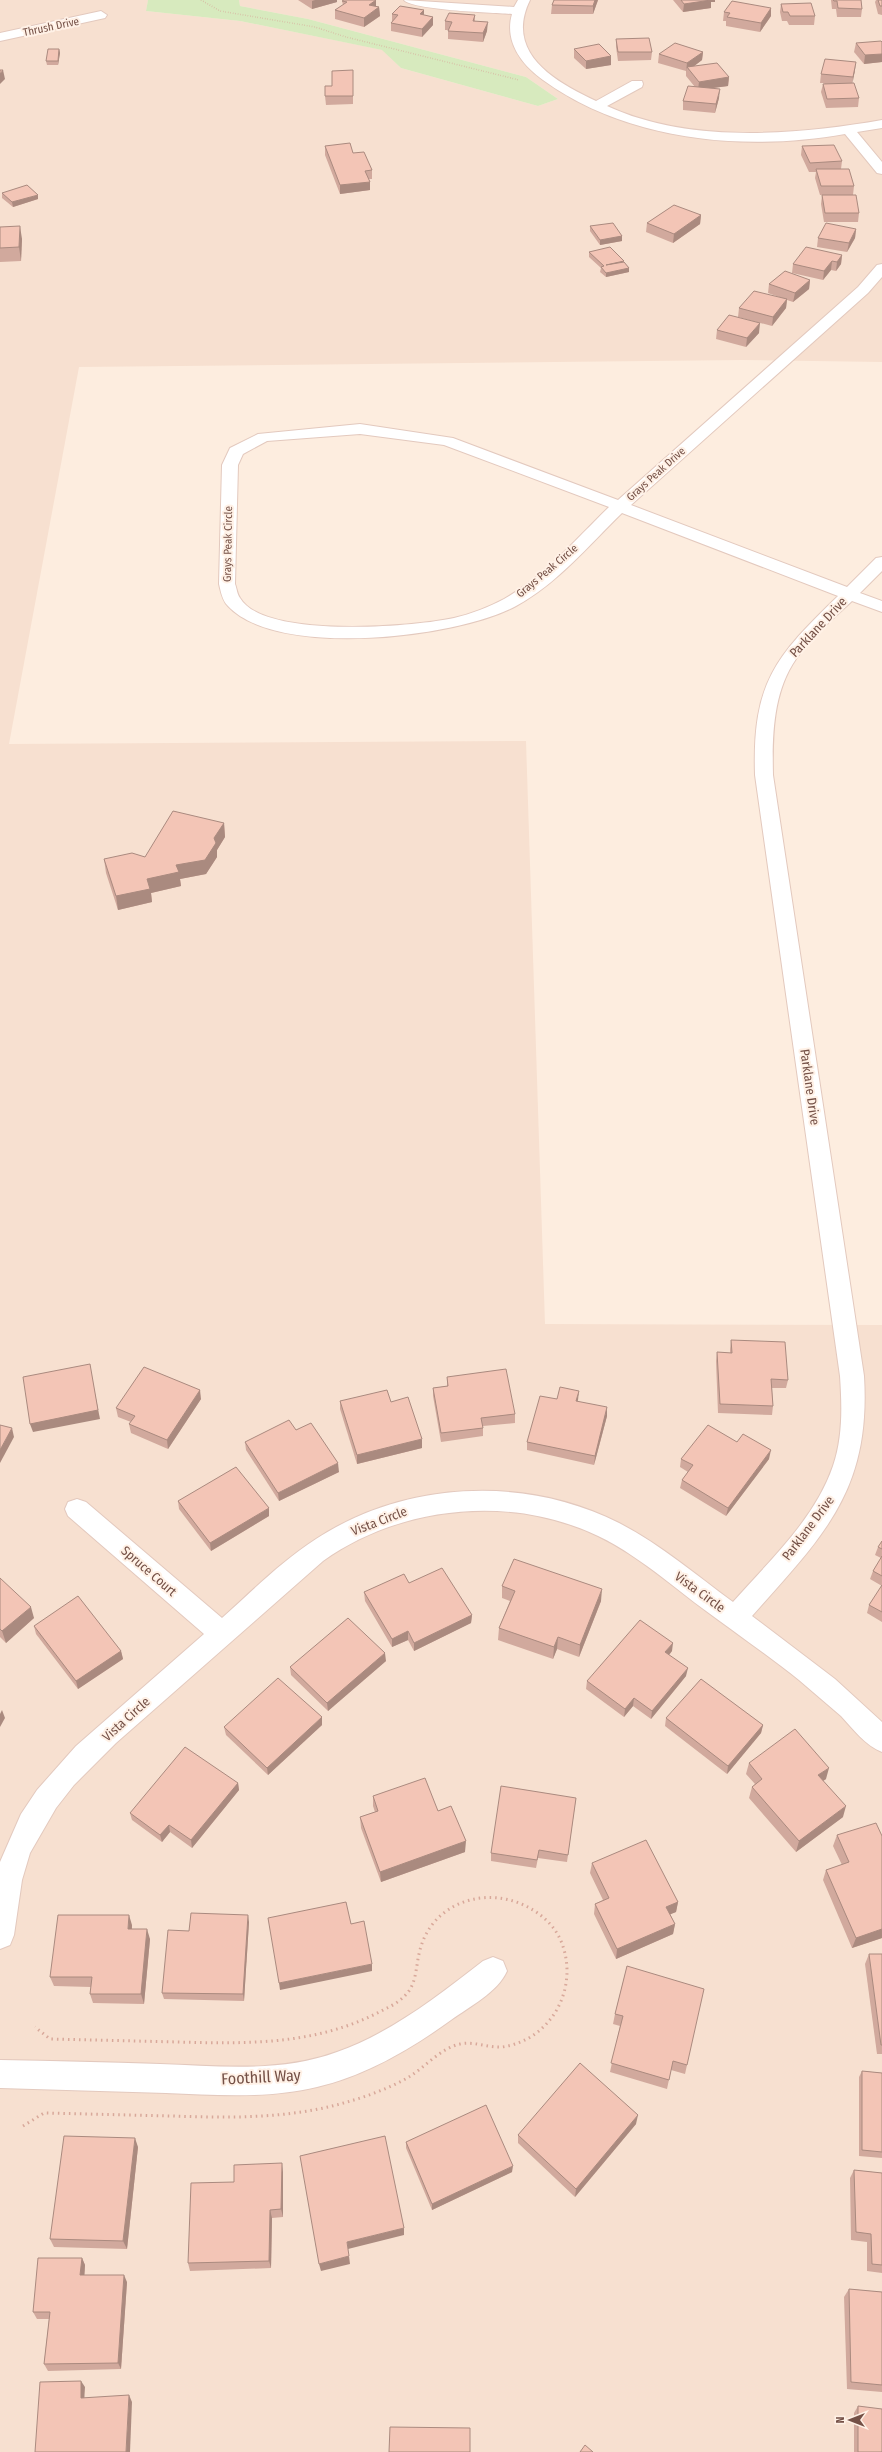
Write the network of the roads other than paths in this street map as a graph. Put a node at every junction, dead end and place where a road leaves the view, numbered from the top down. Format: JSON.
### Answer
{"nodes":[{"id":1,"x":410,"y":0,"type":"edge"},
{"id":2,"x":521,"y":5,"type":"edge"},
{"id":3,"x":101,"y":16,"type":"dead end"},
{"id":4,"x":0,"y":37,"type":"edge"},
{"id":5,"x":636,"y":84,"type":"dead end"},
{"id":6,"x":596,"y":107,"type":"junction"},
{"id":7,"x":882,"y":124,"type":"edge"},
{"id":8,"x":849,"y":131,"type":"junction"},
{"id":9,"x":882,"y":170,"type":"edge"},
{"id":10,"x":882,"y":268,"type":"edge"},
{"id":11,"x":877,"y":283,"type":"edge"},
{"id":12,"x":620,"y":506,"type":"junction"},
{"id":13,"x":882,"y":562,"type":"edge"},
{"id":14,"x":850,"y":593,"type":"junction"},
{"id":15,"x":882,"y":607,"type":"edge"},
{"id":16,"x":78,"y":1509,"type":"dead end"},
{"id":17,"x":735,"y":1617,"type":"junction"},
{"id":18,"x":221,"y":1633,"type":"junction"},
{"id":19,"x":882,"y":1740,"type":"edge"},
{"id":20,"x":0,"y":1935,"type":"edge"},
{"id":21,"x":494,"y":1971,"type":"dead end"},
{"id":22,"x":0,"y":2074,"type":"edge"}],
"edges":[{"from":1,"to":2,"type":"street"},
{"from":2,"to":6,"type":"street"},
{"from":3,"to":4,"type":"street","name":"Thrush Drive"},
{"from":5,"to":6,"type":"street"},
{"from":6,"to":8,"type":"street"},
{"from":7,"to":8,"type":"street"},
{"from":8,"to":9,"type":"street"},
{"from":10,"to":11,"type":"street","name":"Grays Peak Drive"},
{"from":11,"to":12,"type":"street","name":"Grays Peak Drive"},
{"from":12,"to":12,"type":"street","name":"Grays Peak Circle"},
{"from":12,"to":14,"type":"street","name":"Grays Peak Drive"},
{"from":13,"to":14,"type":"street","name":"Parklane Drive"},
{"from":14,"to":15,"type":"street","name":"Grays Peak Drive"},
{"from":14,"to":17,"type":"street","name":"Parklane Drive"},
{"from":16,"to":18,"type":"street","name":"Spruce Court"},
{"from":17,"to":18,"type":"street","name":"Vista Circle"},
{"from":17,"to":19,"type":"street","name":"Vista Circle"},
{"from":18,"to":20,"type":"street","name":"Vista Circle"},
{"from":21,"to":22,"type":"street","name":"Foothill Way"}]}
